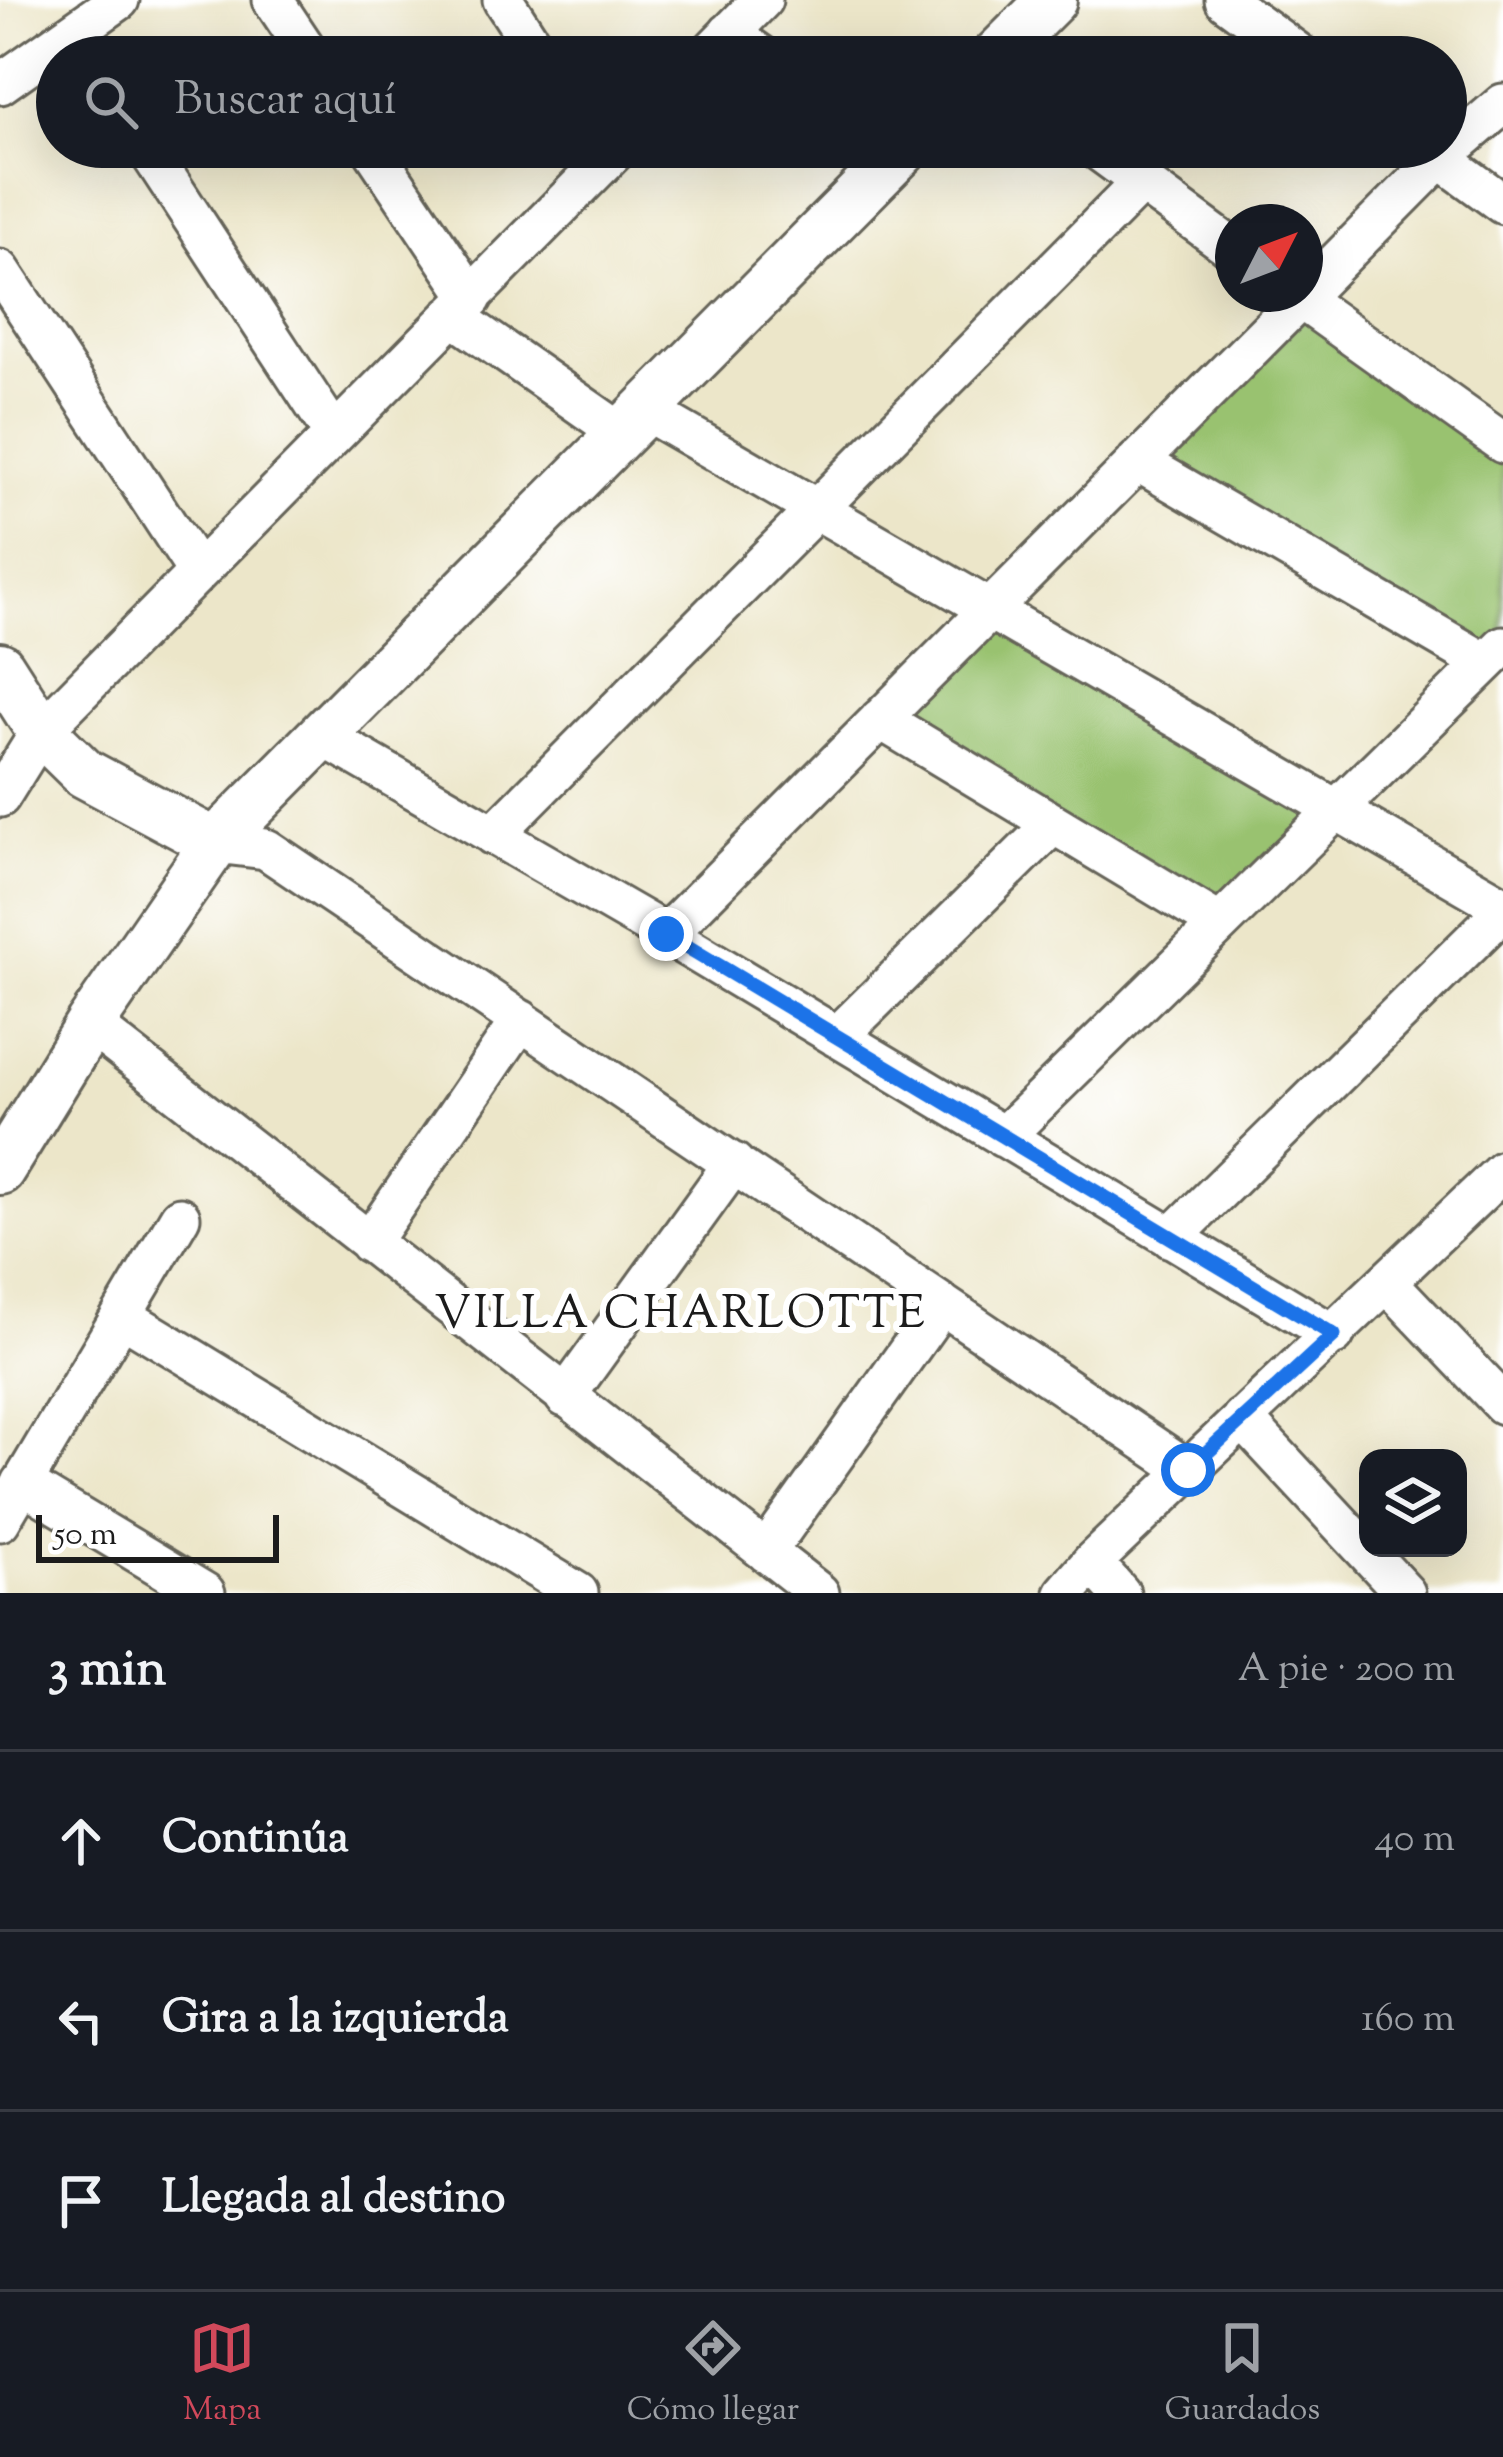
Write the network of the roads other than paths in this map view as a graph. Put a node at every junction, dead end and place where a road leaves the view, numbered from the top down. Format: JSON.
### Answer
{"nodes":[{"id":1,"x":118,"y":0,"type":"edge"},
{"id":2,"x":273,"y":0,"type":"edge"},
{"id":3,"x":503,"y":0,"type":"edge"},
{"id":4,"x":1052,"y":0,"type":"edge"},
{"id":5,"x":1225,"y":0,"type":"edge"},
{"id":6,"x":87,"y":36,"type":"edge"},
{"id":7,"x":297,"y":36,"type":"edge"},
{"id":8,"x":526,"y":36,"type":"edge"},
{"id":9,"x":1016,"y":36,"type":"edge"},
{"id":10,"x":1274,"y":36,"type":"edge"},
{"id":11,"x":36,"y":66,"type":"edge"},
{"id":12,"x":0,"y":84,"type":"edge"},
{"id":13,"x":1503,"y":104,"type":"edge"},
{"id":14,"x":1467,"y":129,"type":"edge"},
{"id":15,"x":160,"y":168,"type":"edge"},
{"id":16,"x":383,"y":168,"type":"edge"},
{"id":17,"x":592,"y":168,"type":"edge"},
{"id":18,"x":879,"y":168,"type":"edge"},
{"id":19,"x":1123,"y":168,"type":"edge"},
{"id":20,"x":1419,"y":168,"type":"edge"},
{"id":21,"x":1454,"y":168,"type":"edge"},
{"id":22,"x":1142,"y":182,"type":"junction"},
{"id":23,"x":1503,"y":204,"type":"edge"},
{"id":24,"x":1215,"y":236,"type":"edge"},
{"id":25,"x":0,"y":271,"type":"edge"},
{"id":26,"x":1323,"y":271,"type":"edge"},
{"id":27,"x":462,"y":306,"type":"junction"},
{"id":28,"x":1323,"y":311,"type":"edge"},
{"id":29,"x":1284,"y":312,"type":"edge"},
{"id":30,"x":633,"y":421,"type":"junction"},
{"id":31,"x":334,"y":434,"type":"junction"},
{"id":32,"x":1503,"y":443,"type":"edge"},
{"id":33,"x":1137,"y":461,"type":"junction"},
{"id":34,"x":818,"y":509,"type":"junction"},
{"id":35,"x":198,"y":572,"type":"junction"},
{"id":36,"x":990,"y":609,"type":"junction"},
{"id":37,"x":1494,"y":654,"type":"edge"},
{"id":38,"x":0,"y":667,"type":"edge"},
{"id":39,"x":880,"y":719,"type":"junction"},
{"id":40,"x":41,"y":731,"type":"junction"},
{"id":41,"x":321,"y":735,"type":"junction"},
{"id":42,"x":0,"y":797,"type":"edge"},
{"id":43,"x":1336,"y":809,"type":"junction"},
{"id":44,"x":1053,"y":824,"type":"junction"},
{"id":45,"x":493,"y":836,"type":"junction"},
{"id":46,"x":214,"y":843,"type":"junction"},
{"id":47,"x":1503,"y":908,"type":"edge"},
{"id":48,"x":1220,"y":923,"type":"junction"},
{"id":49,"x":666,"y":934,"type":"junction"},
{"id":50,"x":521,"y":1020,"type":"junction"},
{"id":51,"x":90,"y":1024,"type":"junction"},
{"id":52,"x":837,"y":1037,"type":"junction"},
{"id":53,"x":1003,"y":1137,"type":"junction"},
{"id":54,"x":734,"y":1163,"type":"junction"},
{"id":55,"x":0,"y":1170,"type":"edge"},
{"id":56,"x":1503,"y":1171,"type":"edge"},
{"id":57,"x":180,"y":1217,"type":"dead end"},
{"id":58,"x":1171,"y":1238,"type":"junction"},
{"id":59,"x":369,"y":1243,"type":"junction"},
{"id":60,"x":1388,"y":1282,"type":"junction"},
{"id":61,"x":943,"y":1304,"type":"junction"},
{"id":62,"x":122,"y":1316,"type":"junction"},
{"id":63,"x":1334,"y":1335,"type":"junction"},
{"id":64,"x":565,"y":1396,"type":"junction"},
{"id":65,"x":1503,"y":1404,"type":"edge"},
{"id":66,"x":1242,"y":1418,"type":"junction"},
{"id":67,"x":1188,"y":1470,"type":"junction"},
{"id":68,"x":22,"y":1484,"type":"junction"},
{"id":69,"x":0,"y":1521,"type":"edge"},
{"id":70,"x":766,"y":1552,"type":"junction"},
{"id":71,"x":1091,"y":1562,"type":"junction"},
{"id":72,"x":205,"y":1593,"type":"edge"},
{"id":73,"x":578,"y":1593,"type":"edge"},
{"id":74,"x":819,"y":1593,"type":"edge"},
{"id":75,"x":1065,"y":1593,"type":"edge"},
{"id":76,"x":1120,"y":1593,"type":"edge"},
{"id":77,"x":1405,"y":1593,"type":"edge"}],
"edges":[{"from":1,"to":6,"type":"street"},
{"from":2,"to":7,"type":"street"},
{"from":3,"to":8,"type":"street"},
{"from":4,"to":9,"type":"street"},
{"from":5,"to":10,"type":"street"},
{"from":11,"to":12,"type":"street"},
{"from":13,"to":14,"type":"street"},
{"from":15,"to":31,"type":"street"},
{"from":16,"to":27,"type":"street"},
{"from":17,"to":27,"type":"street"},
{"from":18,"to":30,"type":"street"},
{"from":19,"to":22,"type":"street"},
{"from":20,"to":26,"type":"street"},
{"from":21,"to":23,"type":"street"},
{"from":22,"to":24,"type":"street"},
{"from":22,"to":34,"type":"street"},
{"from":25,"to":35,"type":"street"},
{"from":27,"to":30,"type":"street"},
{"from":27,"to":31,"type":"street"},
{"from":28,"to":32,"type":"street"},
{"from":29,"to":33,"type":"street"},
{"from":30,"to":34,"type":"street"},
{"from":30,"to":41,"type":"street"},
{"from":31,"to":35,"type":"street"},
{"from":33,"to":36,"type":"street"},
{"from":33,"to":37,"type":"street"},
{"from":34,"to":36,"type":"street"},
{"from":34,"to":45,"type":"street"},
{"from":35,"to":40,"type":"street"},
{"from":36,"to":39,"type":"street"},
{"from":36,"to":43,"type":"street"},
{"from":37,"to":43,"type":"street"},
{"from":38,"to":40,"type":"street"},
{"from":39,"to":44,"type":"street"},
{"from":39,"to":49,"type":"street"},
{"from":40,"to":42,"type":"street"},
{"from":40,"to":46,"type":"street"},
{"from":41,"to":45,"type":"street"},
{"from":41,"to":46,"type":"street"},
{"from":43,"to":47,"type":"street"},
{"from":43,"to":48,"type":"street"},
{"from":44,"to":48,"type":"street"},
{"from":44,"to":52,"type":"street"},
{"from":45,"to":49,"type":"street"},
{"from":46,"to":50,"type":"street"},
{"from":46,"to":51,"type":"street"},
{"from":47,"to":58,"type":"street"},
{"from":48,"to":53,"type":"street"},
{"from":49,"to":52,"type":"street"},
{"from":50,"to":54,"type":"street"},
{"from":50,"to":59,"type":"street"},
{"from":51,"to":55,"type":"street"},
{"from":51,"to":59,"type":"street"},
{"from":52,"to":53,"type":"street"},
{"from":53,"to":58,"type":"street"},
{"from":54,"to":61,"type":"street"},
{"from":54,"to":64,"type":"street"},
{"from":56,"to":60,"type":"street"},
{"from":57,"to":62,"type":"street"},
{"from":58,"to":63,"type":"street"},
{"from":59,"to":64,"type":"street"},
{"from":60,"to":63,"type":"street"},
{"from":60,"to":65,"type":"street"},
{"from":61,"to":67,"type":"street"},
{"from":61,"to":70,"type":"street"},
{"from":62,"to":68,"type":"street"},
{"from":62,"to":73,"type":"street"},
{"from":63,"to":66,"type":"street"},
{"from":64,"to":70,"type":"street"},
{"from":66,"to":67,"type":"street"},
{"from":66,"to":77,"type":"street"},
{"from":67,"to":71,"type":"street"},
{"from":68,"to":69,"type":"street"},
{"from":68,"to":72,"type":"street"},
{"from":70,"to":74,"type":"street"},
{"from":71,"to":75,"type":"street"},
{"from":71,"to":76,"type":"street"}]}
